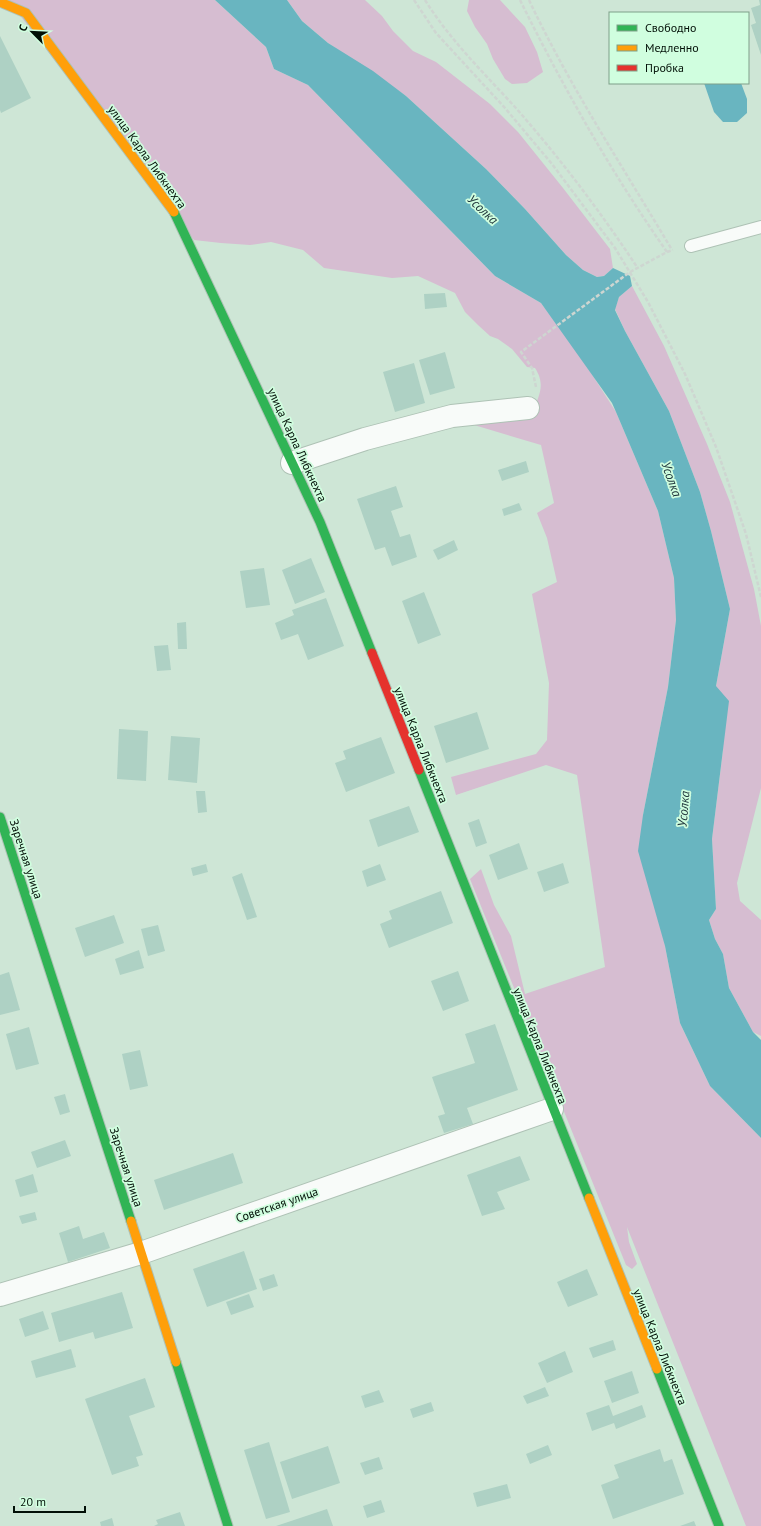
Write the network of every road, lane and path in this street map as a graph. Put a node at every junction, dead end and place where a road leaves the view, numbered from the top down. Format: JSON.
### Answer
{"nodes":[{"id":1,"x":414,"y":0,"type":"edge"},
{"id":2,"x":425,"y":0,"type":"edge"},
{"id":3,"x":520,"y":0,"type":"edge"},
{"id":4,"x":529,"y":0,"type":"edge"},
{"id":5,"x":0,"y":2,"type":"edge"},
{"id":6,"x":761,"y":226,"type":"edge"},
{"id":7,"x":691,"y":246,"type":"joint"},
{"id":8,"x":672,"y":250,"type":"junction"},
{"id":9,"x":667,"y":252,"type":"junction"},
{"id":10,"x":637,"y":267,"type":"junction"},
{"id":11,"x":630,"y":272,"type":"junction"},
{"id":12,"x":532,"y":368,"type":"dead end"},
{"id":13,"x":528,"y":408,"type":"dead end"},
{"id":14,"x":292,"y":463,"type":"junction"},
{"id":15,"x":761,"y":597,"type":"edge"},
{"id":16,"x":0,"y":817,"type":"edge"},
{"id":17,"x":552,"y":1109,"type":"junction"},
{"id":18,"x":142,"y":1253,"type":"junction"},
{"id":19,"x":0,"y":1295,"type":"edge"},
{"id":20,"x":228,"y":1526,"type":"edge"},
{"id":21,"x":719,"y":1526,"type":"edge"}],
"edges":[{"from":1,"to":11,"type":"path"},
{"from":2,"to":10,"type":"path"},
{"from":3,"to":9,"type":"path"},
{"from":4,"to":8,"type":"path"},
{"from":5,"to":14,"type":"street","name":"улица Карла Либкнехта"},
{"from":6,"to":7,"type":"lane"},
{"from":7,"to":8,"type":"path"},
{"from":8,"to":9,"type":"path"},
{"from":9,"to":10,"type":"path"},
{"from":10,"to":11,"type":"path"},
{"from":11,"to":12,"type":"path"},
{"from":11,"to":15,"type":"path"},
{"from":13,"to":14,"type":"street"},
{"from":14,"to":17,"type":"street","name":"улица Карла Либкнехта"},
{"from":16,"to":18,"type":"street","name":"Заречная улица"},
{"from":17,"to":18,"type":"street","name":"Советская улица"},
{"from":17,"to":21,"type":"street","name":"улица Карла Либкнехта"},
{"from":18,"to":19,"type":"street","name":"Советская улица"},
{"from":18,"to":20,"type":"street","name":"Заречная улица"}]}
